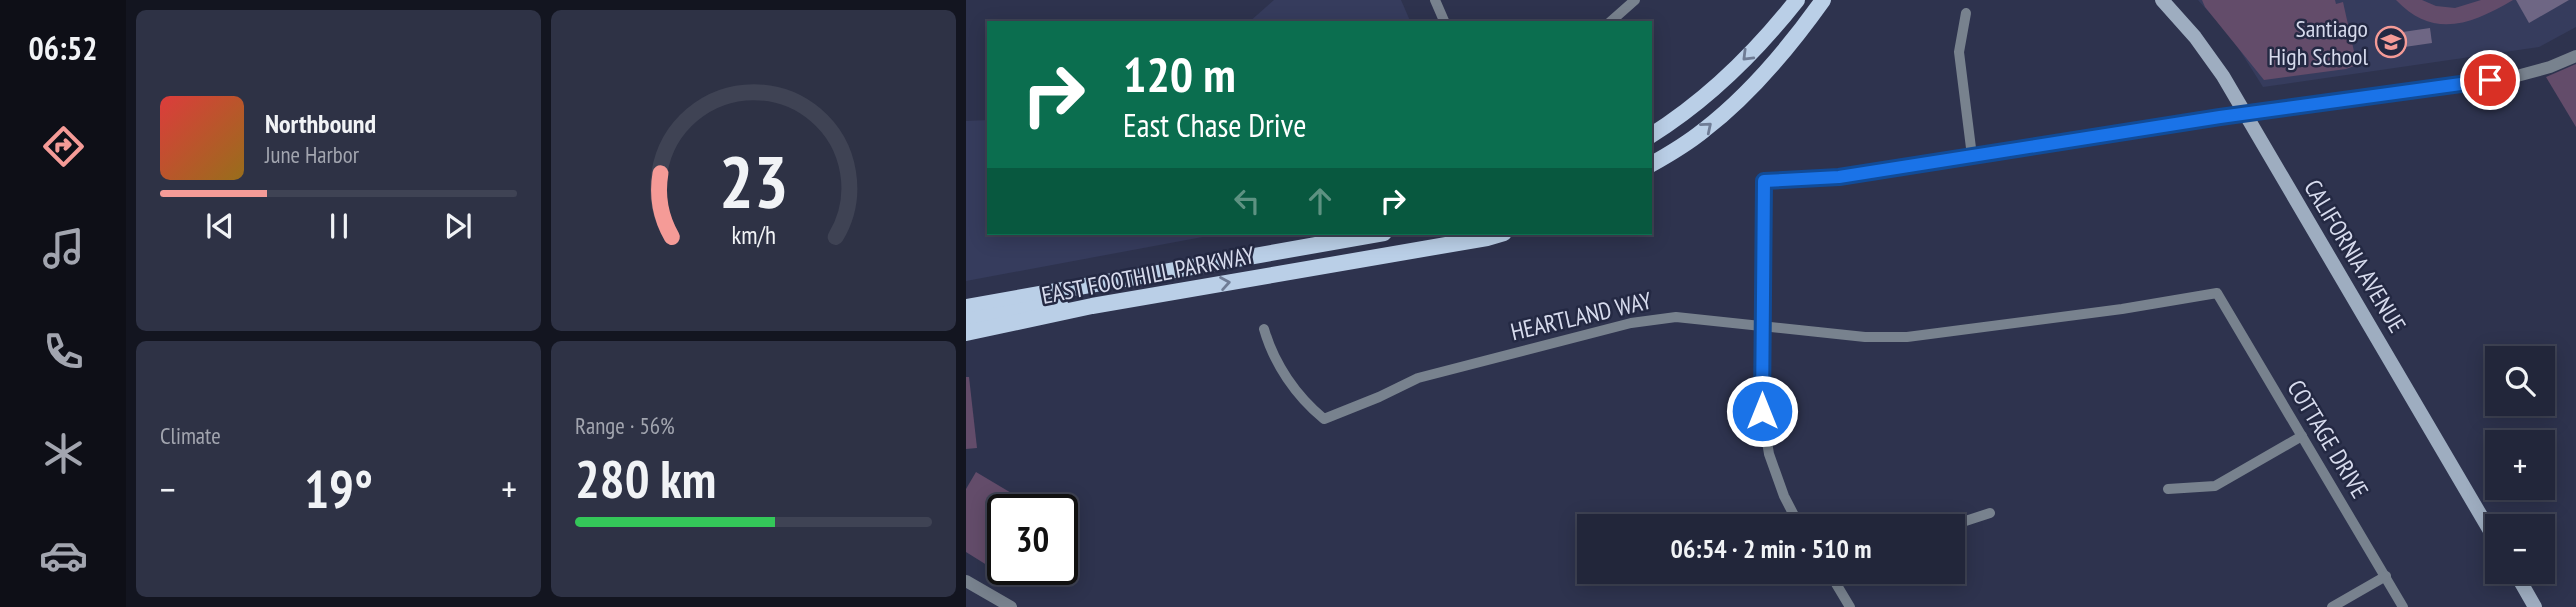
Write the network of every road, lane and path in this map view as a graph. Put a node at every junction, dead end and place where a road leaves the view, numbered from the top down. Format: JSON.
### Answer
{"nodes":[{"id":1,"x":1436,"y":0,"type":"edge"},
{"id":2,"x":1635,"y":0,"type":"edge"},
{"id":3,"x":1797,"y":0,"type":"edge"},
{"id":4,"x":1824,"y":0,"type":"edge"},
{"id":5,"x":2162,"y":0,"type":"edge"},
{"id":6,"x":1966,"y":13,"type":"dead end"},
{"id":7,"x":1444,"y":21,"type":"edge"},
{"id":8,"x":1611,"y":21,"type":"edge"},
{"id":9,"x":2576,"y":56,"type":"edge"},
{"id":10,"x":2246,"y":113,"type":"junction"},
{"id":11,"x":1652,"y":135,"type":"edge"},
{"id":12,"x":1972,"y":156,"type":"junction"},
{"id":13,"x":1652,"y":164,"type":"edge"},
{"id":14,"x":1373,"y":235,"type":"edge"},
{"id":15,"x":1445,"y":235,"type":"edge"},
{"id":16,"x":1497,"y":235,"type":"edge"},
{"id":17,"x":1396,"y":254,"type":"junction"},
{"id":18,"x":2217,"y":293,"type":"joint"},
{"id":19,"x":1092,"y":306,"type":"junction"},
{"id":20,"x":966,"y":307,"type":"edge"},
{"id":21,"x":966,"y":321,"type":"edge"},
{"id":22,"x":1762,"y":325,"type":"junction"},
{"id":23,"x":1264,"y":329,"type":"dead end"},
{"id":24,"x":966,"y":333,"type":"edge"},
{"id":25,"x":2302,"y":436,"type":"junction"},
{"id":26,"x":2168,"y":489,"type":"dead end"},
{"id":27,"x":1990,"y":513,"type":"dead end"},
{"id":28,"x":1793,"y":514,"type":"edge"},
{"id":29,"x":1965,"y":521,"type":"edge"},
{"id":30,"x":2485,"y":522,"type":"edge"},
{"id":31,"x":2386,"y":576,"type":"junction"},
{"id":32,"x":966,"y":581,"type":"edge"},
{"id":33,"x":1837,"y":584,"type":"edge"},
{"id":34,"x":2522,"y":584,"type":"edge"},
{"id":35,"x":1012,"y":607,"type":"edge"},
{"id":36,"x":1850,"y":607,"type":"edge"},
{"id":37,"x":2332,"y":607,"type":"edge"},
{"id":38,"x":2403,"y":607,"type":"edge"},
{"id":39,"x":2535,"y":607,"type":"edge"}],
"edges":[{"from":1,"to":7,"type":"street"},
{"from":2,"to":8,"type":"street"},
{"from":3,"to":11,"type":"main road","one_way":true},
{"from":13,"to":4,"type":"main road","one_way":true},
{"from":5,"to":10,"type":"main road","name":"CALIFORNIA AVENUE"},
{"from":6,"to":12,"type":"street"},
{"from":9,"to":10,"type":"street"},
{"from":10,"to":12,"type":"street"},
{"from":10,"to":30,"type":"main road","name":"CALIFORNIA AVENUE"},
{"from":12,"to":22,"type":"street"},
{"from":14,"to":20,"type":"main road","name":"EAST FOOTHILL PARKWAY"},
{"from":15,"to":17,"type":"main road"},
{"from":16,"to":17,"type":"main road","name":"EAST FOOTHILL PARKWAY"},
{"from":19,"to":17,"type":"main road","name":"EAST FOOTHILL PARKWAY","one_way":true},
{"from":18,"to":22,"type":"street","name":"HEARTLAND WAY"},
{"from":18,"to":25,"type":"street","name":"COTTAGE DRIVE"},
{"from":19,"to":21,"type":"main road"},
{"from":19,"to":24,"type":"main road","name":"EAST FOOTHILL PARKWAY"},
{"from":22,"to":23,"type":"street","name":"HEARTLAND WAY"},
{"from":22,"to":28,"type":"street"},
{"from":25,"to":26,"type":"street"},
{"from":25,"to":31,"type":"street","name":"COTTAGE DRIVE"},
{"from":27,"to":29,"type":"street"},
{"from":31,"to":37,"type":"street"},
{"from":31,"to":38,"type":"street","name":"COTTAGE DRIVE"},
{"from":32,"to":35,"type":"street"},
{"from":33,"to":36,"type":"street"},
{"from":34,"to":39,"type":"main road"}]}
